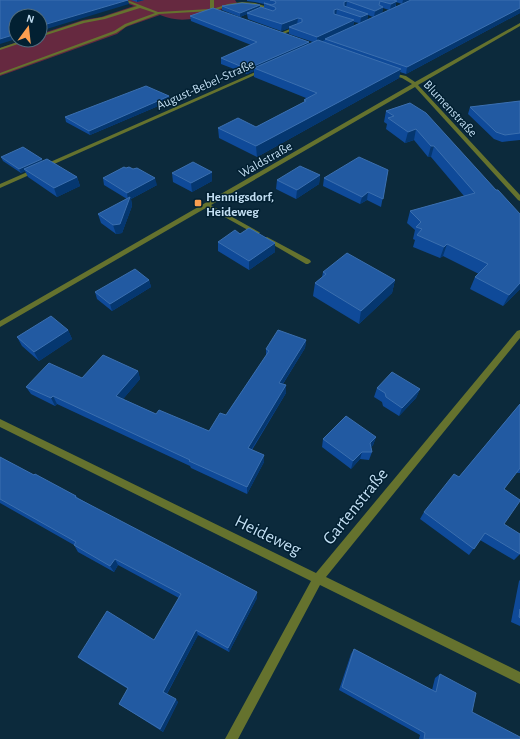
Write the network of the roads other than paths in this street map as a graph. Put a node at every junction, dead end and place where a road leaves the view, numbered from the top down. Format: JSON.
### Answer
{"nodes":[{"id":1,"x":124,"y":0,"type":"edge"},
{"id":2,"x":212,"y":0,"type":"edge"},
{"id":3,"x":228,"y":0,"type":"edge"},
{"id":4,"x":139,"y":7,"type":"junction"},
{"id":5,"x":212,"y":8,"type":"junction"},
{"id":6,"x":272,"y":9,"type":"edge"},
{"id":7,"x":262,"y":11,"type":"edge"},
{"id":8,"x":158,"y":13,"type":"junction"},
{"id":9,"x":267,"y":13,"type":"edge"},
{"id":10,"x":225,"y":15,"type":"edge"},
{"id":11,"x":520,"y":24,"type":"edge"},
{"id":12,"x":299,"y":26,"type":"edge"},
{"id":13,"x":273,"y":32,"type":"edge"},
{"id":14,"x":48,"y":33,"type":"edge"},
{"id":15,"x":280,"y":34,"type":"junction"},
{"id":16,"x":288,"y":37,"type":"edge"},
{"id":17,"x":266,"y":69,"type":"edge"},
{"id":18,"x":382,"y":70,"type":"edge"},
{"id":19,"x":0,"y":74,"type":"edge"},
{"id":20,"x":416,"y":85,"type":"junction"},
{"id":21,"x":0,"y":186,"type":"edge"},
{"id":22,"x":520,"y":199,"type":"edge"},
{"id":23,"x":207,"y":205,"type":"junction"},
{"id":24,"x":308,"y":262,"type":"dead end"},
{"id":25,"x":0,"y":324,"type":"edge"},
{"id":26,"x":520,"y":333,"type":"edge"},
{"id":27,"x":0,"y":423,"type":"edge"},
{"id":28,"x":318,"y":579,"type":"junction"},
{"id":29,"x":520,"y":678,"type":"edge"},
{"id":30,"x":231,"y":739,"type":"edge"}],
"edges":[{"from":1,"to":4,"type":"street"},
{"from":2,"to":5,"type":"street"},
{"from":3,"to":5,"type":"street"},
{"from":4,"to":8,"type":"street"},
{"from":4,"to":14,"type":"street"},
{"from":5,"to":6,"type":"street"},
{"from":5,"to":8,"type":"street"},
{"from":5,"to":10,"type":"street"},
{"from":7,"to":9,"type":"street"},
{"from":8,"to":19,"type":"street"},
{"from":11,"to":20,"type":"street","name":"Waldstraße"},
{"from":12,"to":15,"type":"street"},
{"from":13,"to":15,"type":"street"},
{"from":15,"to":16,"type":"street"},
{"from":17,"to":21,"type":"street","name":"August-Bebel-Straße"},
{"from":18,"to":20,"type":"street","name":"Blumenstraße"},
{"from":20,"to":22,"type":"street","name":"Blumenstraße"},
{"from":20,"to":23,"type":"street","name":"Waldstraße"},
{"from":23,"to":24,"type":"street"},
{"from":23,"to":25,"type":"street","name":"Waldstraße"},
{"from":26,"to":28,"type":"street","name":"Gartenstraße"},
{"from":27,"to":28,"type":"street","name":"Heideweg"},
{"from":28,"to":29,"type":"street","name":"Heideweg"},
{"from":28,"to":30,"type":"street","name":"Gartenstraße"}]}
